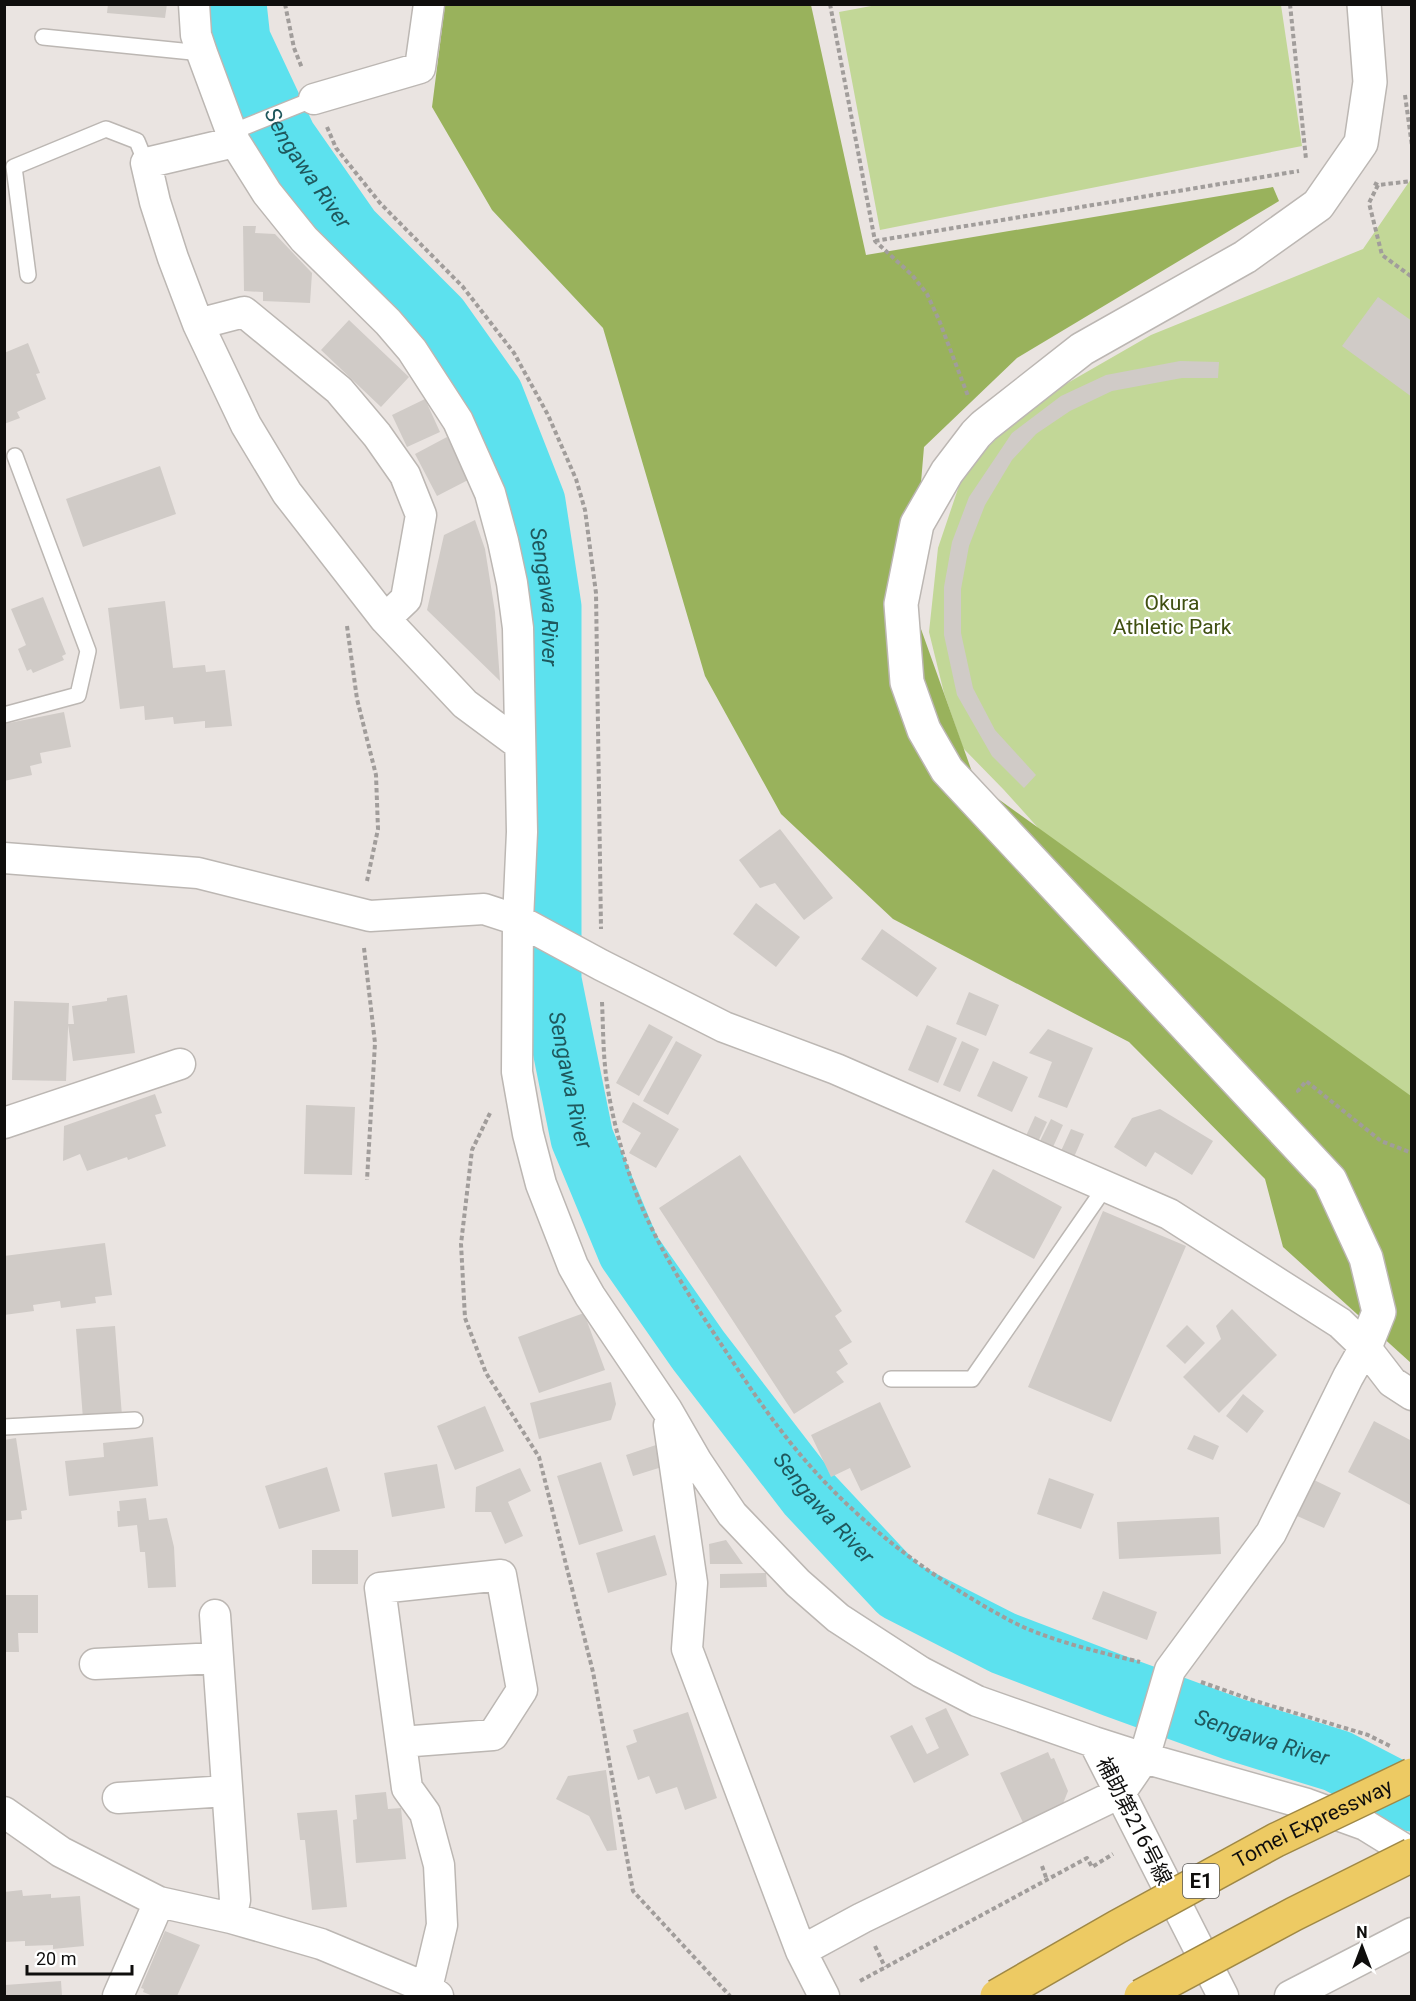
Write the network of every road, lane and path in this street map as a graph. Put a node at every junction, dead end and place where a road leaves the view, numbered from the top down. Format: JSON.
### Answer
{"nodes":[{"id":1,"x":194,"y":4,"type":"edge"},
{"id":2,"x":429,"y":4,"type":"edge"},
{"id":3,"x":830,"y":4,"type":"edge"},
{"id":4,"x":1290,"y":4,"type":"edge"},
{"id":5,"x":1364,"y":4,"type":"edge"},
{"id":6,"x":43,"y":37,"type":"dead end"},
{"id":7,"x":202,"y":53,"type":"junction"},
{"id":8,"x":314,"y":99,"type":"joint"},
{"id":9,"x":234,"y":137,"type":"junction"},
{"id":10,"x":146,"y":163,"type":"junction"},
{"id":11,"x":1378,"y":185,"type":"dead end"},
{"id":12,"x":875,"y":241,"type":"junction"},
{"id":13,"x":28,"y":275,"type":"dead end"},
{"id":14,"x":1412,"y":277,"type":"edge"},
{"id":15,"x":198,"y":324,"type":"junction"},
{"id":16,"x":984,"y":426,"type":"junction"},
{"id":17,"x":15,"y":456,"type":"dead end"},
{"id":18,"x":385,"y":619,"type":"junction"},
{"id":19,"x":4,"y":715,"type":"edge"},
{"id":20,"x":519,"y":744,"type":"junction"},
{"id":21,"x":4,"y":858,"type":"edge"},
{"id":22,"x":518,"y":920,"type":"junction"},
{"id":23,"x":180,"y":1064,"type":"dead end"},
{"id":24,"x":517,"y":1072,"type":"junction"},
{"id":25,"x":1298,"y":1091,"type":"dead end"},
{"id":26,"x":4,"y":1124,"type":"edge"},
{"id":27,"x":1412,"y":1153,"type":"edge"},
{"id":28,"x":1106,"y":1186,"type":"junction"},
{"id":29,"x":1365,"y":1347,"type":"junction"},
{"id":30,"x":891,"y":1379,"type":"dead end"},
{"id":31,"x":1412,"y":1395,"type":"edge"},
{"id":32,"x":667,"y":1410,"type":"junction"},
{"id":33,"x":135,"y":1420,"type":"dead end"},
{"id":34,"x":4,"y":1427,"type":"edge"},
{"id":35,"x":214,"y":1615,"type":"dead end"},
{"id":36,"x":217,"y":1658,"type":"junction"},
{"id":37,"x":94,"y":1664,"type":"dead end"},
{"id":38,"x":401,"y":1742,"type":"junction"},
{"id":39,"x":1094,"y":1742,"type":"junction"},
{"id":40,"x":1144,"y":1758,"type":"junction"},
{"id":41,"x":1412,"y":1775,"type":"edge"},
{"id":42,"x":227,"y":1791,"type":"junction"},
{"id":43,"x":1120,"y":1793,"type":"junction"},
{"id":44,"x":118,"y":1798,"type":"dead end"},
{"id":45,"x":4,"y":1812,"type":"edge"},
{"id":46,"x":1142,"y":1836,"type":"junction"},
{"id":47,"x":1412,"y":1855,"type":"edge"},
{"id":48,"x":159,"y":1902,"type":"junction"},
{"id":49,"x":231,"y":1918,"type":"junction"},
{"id":50,"x":1412,"y":1933,"type":"edge"},
{"id":51,"x":801,"y":1951,"type":"junction"},
{"id":52,"x":860,"y":1982,"type":"dead end"},
{"id":53,"x":432,"y":1992,"type":"edge"},
{"id":54,"x":117,"y":1996,"type":"edge"},
{"id":55,"x":730,"y":1996,"type":"edge"},
{"id":56,"x":824,"y":1996,"type":"edge"},
{"id":57,"x":997,"y":1996,"type":"edge"},
{"id":58,"x":1141,"y":1996,"type":"edge"},
{"id":59,"x":1223,"y":1996,"type":"edge"},
{"id":60,"x":1290,"y":1996,"type":"edge"}],
"edges":[{"from":1,"to":7,"type":"street"},
{"from":2,"to":8,"type":"street"},
{"from":3,"to":12,"type":"path"},
{"from":4,"to":12,"type":"path"},
{"from":5,"to":16,"type":"street"},
{"from":6,"to":7,"type":"lane"},
{"from":7,"to":9,"type":"street"},
{"from":8,"to":9,"type":"lane"},
{"from":9,"to":10,"type":"street"},
{"from":9,"to":20,"type":"street"},
{"from":10,"to":13,"type":"lane"},
{"from":10,"to":15,"type":"street"},
{"from":11,"to":14,"type":"path"},
{"from":12,"to":16,"type":"path"},
{"from":15,"to":18,"type":"street"},
{"from":15,"to":18,"type":"street"},
{"from":16,"to":29,"type":"street"},
{"from":17,"to":19,"type":"lane"},
{"from":18,"to":20,"type":"street"},
{"from":20,"to":22,"type":"street"},
{"from":21,"to":22,"type":"street"},
{"from":22,"to":24,"type":"street"},
{"from":22,"to":28,"type":"street"},
{"from":23,"to":26,"type":"street"},
{"from":24,"to":32,"type":"street"},
{"from":24,"to":55,"type":"path"},
{"from":25,"to":27,"type":"path"},
{"from":28,"to":29,"type":"street"},
{"from":28,"to":30,"type":"lane"},
{"from":29,"to":31,"type":"street"},
{"from":29,"to":40,"type":"street"},
{"from":32,"to":39,"type":"street"},
{"from":32,"to":51,"type":"street"},
{"from":33,"to":34,"type":"lane"},
{"from":35,"to":36,"type":"street"},
{"from":36,"to":37,"type":"street"},
{"from":36,"to":42,"type":"street"},
{"from":38,"to":38,"type":"street"},
{"from":38,"to":53,"type":"street"},
{"from":39,"to":40,"type":"street"},
{"from":39,"to":43,"type":"street","name":"補助第216号線"},
{"from":40,"to":43,"type":"street"},
{"from":40,"to":47,"type":"street"},
{"from":41,"to":57,"type":"highway","name":"Tomei Expressway","number":"E1","bridge":true},
{"from":42,"to":44,"type":"street"},
{"from":42,"to":49,"type":"street"},
{"from":43,"to":46,"type":"street","name":"補助第216号線"},
{"from":43,"to":51,"type":"street"},
{"from":45,"to":48,"type":"street"},
{"from":46,"to":52,"type":"path"},
{"from":46,"to":59,"type":"street","name":"補助第216号線"},
{"from":47,"to":58,"type":"highway","bridge":true},
{"from":48,"to":49,"type":"street"},
{"from":48,"to":54,"type":"street"},
{"from":49,"to":53,"type":"street"},
{"from":50,"to":60,"type":"street"},
{"from":51,"to":56,"type":"street"}]}
